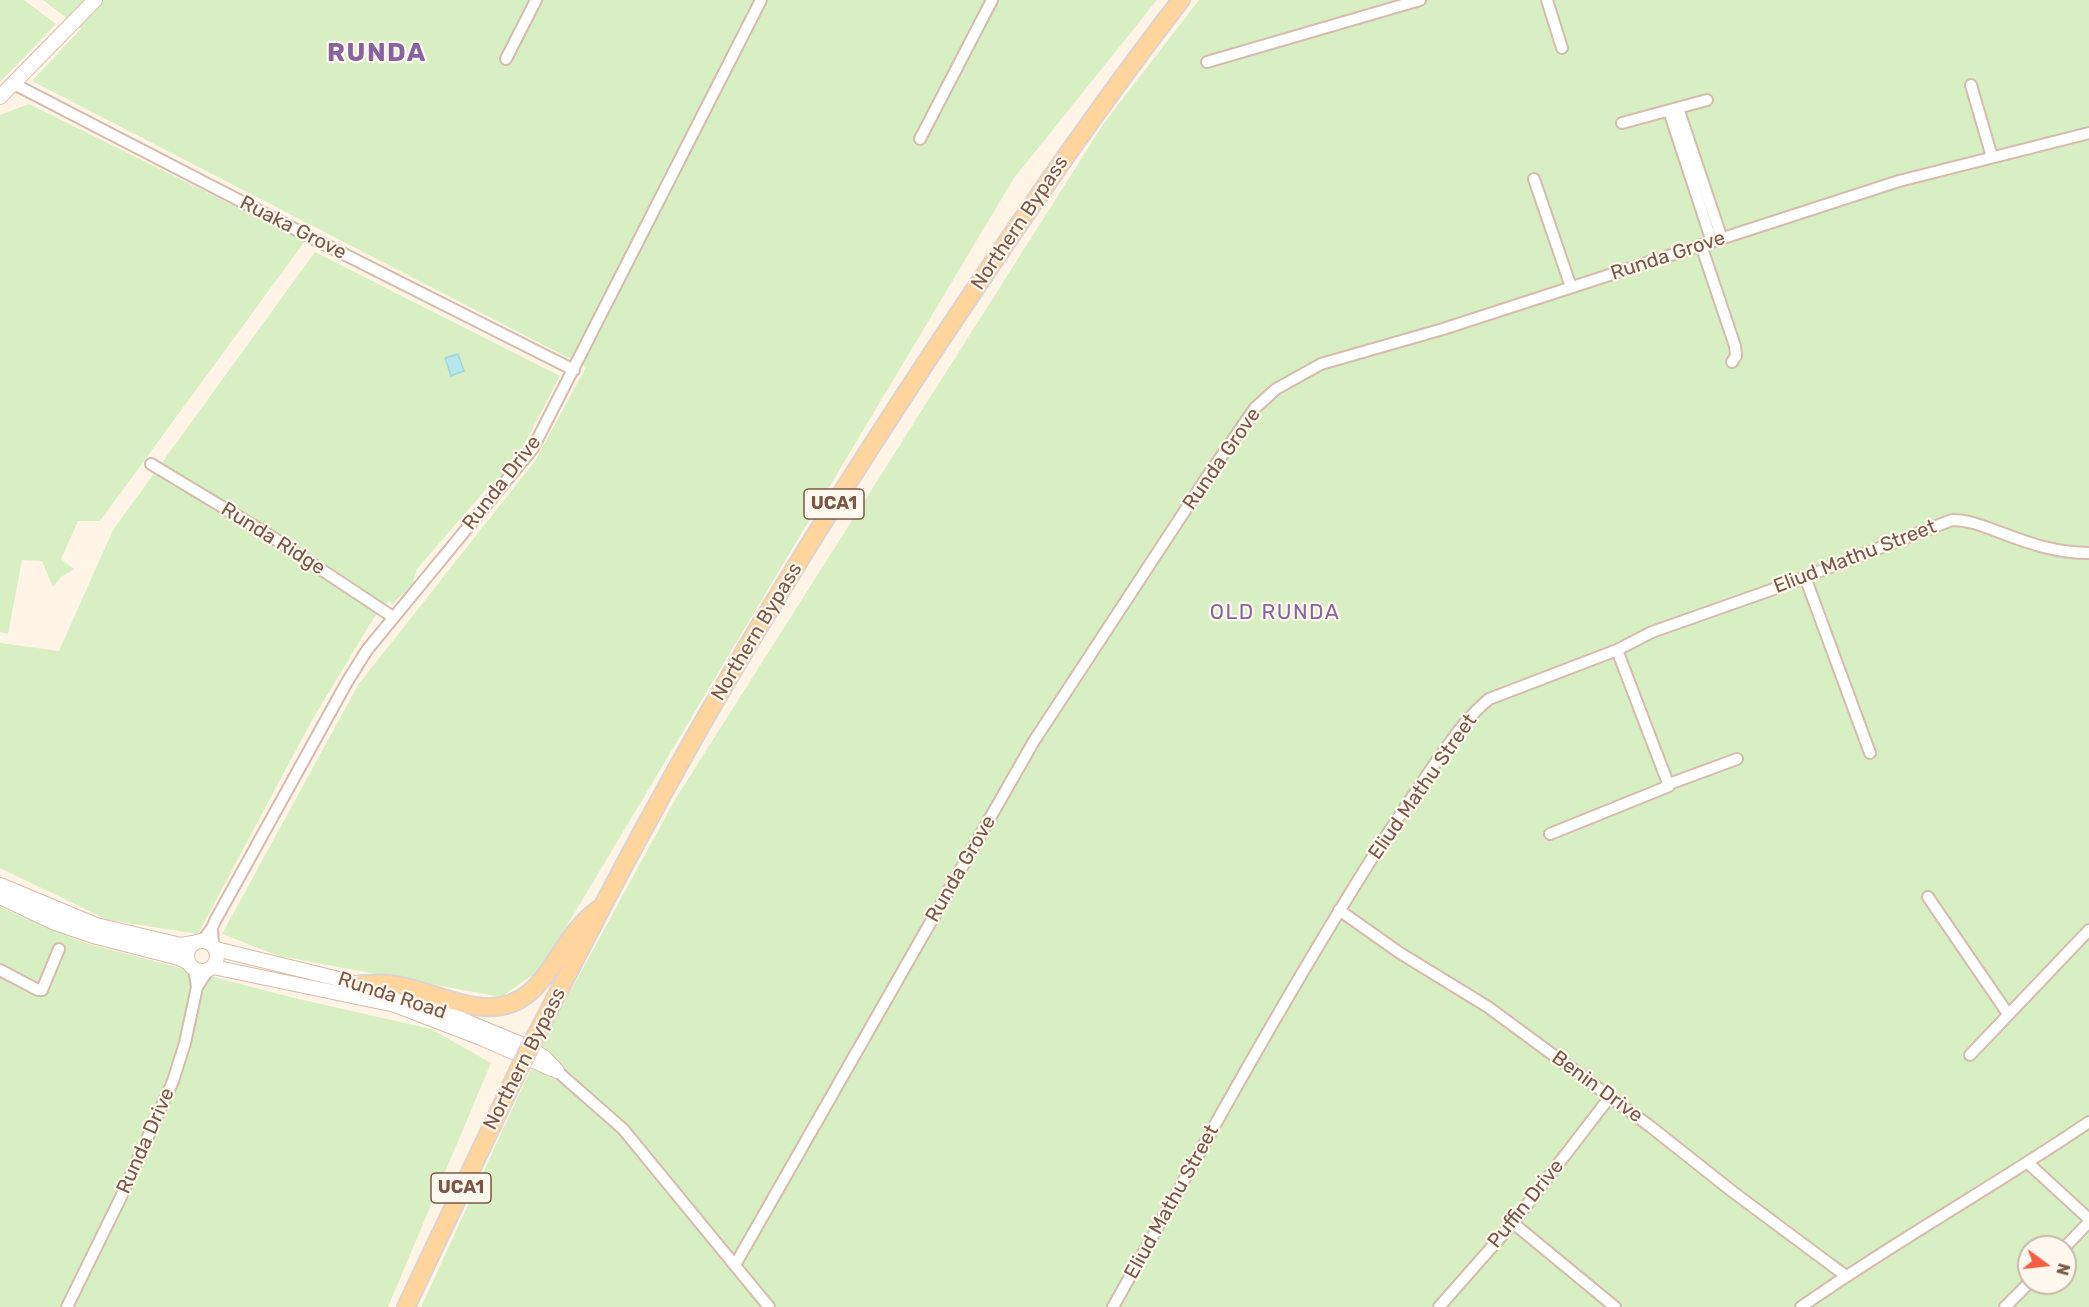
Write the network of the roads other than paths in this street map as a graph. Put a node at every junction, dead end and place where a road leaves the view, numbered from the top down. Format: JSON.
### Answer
{"nodes":[{"id":1,"x":95,"y":0,"type":"edge"},
{"id":2,"x":536,"y":0,"type":"edge"},
{"id":3,"x":761,"y":0,"type":"edge"},
{"id":4,"x":992,"y":0,"type":"edge"},
{"id":5,"x":1181,"y":0,"type":"edge"},
{"id":6,"x":1420,"y":0,"type":"edge"},
{"id":7,"x":1547,"y":0,"type":"edge"},
{"id":8,"x":1562,"y":48,"type":"dead end"},
{"id":9,"x":506,"y":59,"type":"dead end"},
{"id":10,"x":1207,"y":62,"type":"dead end"},
{"id":11,"x":14,"y":84,"type":"junction"},
{"id":12,"x":1971,"y":85,"type":"dead end"},
{"id":13,"x":0,"y":97,"type":"edge"},
{"id":14,"x":1707,"y":100,"type":"dead end"},
{"id":15,"x":1674,"y":109,"type":"junction"},
{"id":16,"x":1622,"y":123,"type":"dead end"},
{"id":17,"x":2089,"y":133,"type":"edge"},
{"id":18,"x":920,"y":139,"type":"dead end"},
{"id":19,"x":1992,"y":157,"type":"junction"},
{"id":20,"x":1534,"y":179,"type":"dead end"},
{"id":21,"x":1711,"y":242,"type":"junction"},
{"id":22,"x":1571,"y":287,"type":"junction"},
{"id":23,"x":1731,"y":362,"type":"dead end"},
{"id":24,"x":574,"y":370,"type":"junction"},
{"id":25,"x":151,"y":464,"type":"dead end"},
{"id":26,"x":2089,"y":552,"type":"edge"},
{"id":27,"x":1805,"y":577,"type":"junction"},
{"id":28,"x":393,"y":617,"type":"junction"},
{"id":29,"x":1617,"y":650,"type":"junction"},
{"id":30,"x":1870,"y":753,"type":"dead end"},
{"id":31,"x":1737,"y":759,"type":"dead end"},
{"id":32,"x":1669,"y":784,"type":"junction"},
{"id":33,"x":1550,"y":834,"type":"dead end"},
{"id":34,"x":0,"y":885,"type":"edge"},
{"id":35,"x":0,"y":897,"type":"edge"},
{"id":36,"x":1928,"y":897,"type":"dead end"},
{"id":37,"x":604,"y":906,"type":"junction"},
{"id":38,"x":1339,"y":910,"type":"junction"},
{"id":39,"x":2089,"y":930,"type":"edge"},
{"id":40,"x":206,"y":944,"type":"junction"},
{"id":41,"x":59,"y":949,"type":"dead end"},
{"id":42,"x":191,"y":965,"type":"junction"},
{"id":43,"x":210,"y":968,"type":"junction"},
{"id":44,"x":0,"y":970,"type":"edge"},
{"id":45,"x":361,"y":984,"type":"junction"},
{"id":46,"x":197,"y":987,"type":"junction"},
{"id":47,"x":2008,"y":1014,"type":"junction"},
{"id":48,"x":1970,"y":1055,"type":"dead end"},
{"id":49,"x":556,"y":1071,"type":"junction"},
{"id":50,"x":1609,"y":1098,"type":"junction"},
{"id":51,"x":2089,"y":1122,"type":"edge"},
{"id":52,"x":2028,"y":1163,"type":"junction"},
{"id":53,"x":2089,"y":1221,"type":"edge"},
{"id":54,"x":1513,"y":1223,"type":"junction"},
{"id":55,"x":2076,"y":1235,"type":"edge"},
{"id":56,"x":735,"y":1265,"type":"junction"},
{"id":57,"x":1846,"y":1276,"type":"junction"},
{"id":58,"x":2017,"y":1295,"type":"edge"},
{"id":59,"x":67,"y":1307,"type":"edge"},
{"id":60,"x":406,"y":1307,"type":"edge"},
{"id":61,"x":769,"y":1307,"type":"edge"},
{"id":62,"x":1113,"y":1307,"type":"edge"},
{"id":63,"x":1439,"y":1307,"type":"edge"},
{"id":64,"x":1615,"y":1307,"type":"edge"},
{"id":65,"x":1802,"y":1307,"type":"edge"},
{"id":66,"x":2005,"y":1307,"type":"edge"}],
"edges":[{"from":1,"to":11,"type":"street"},
{"from":2,"to":9,"type":"street"},
{"from":3,"to":24,"type":"street","name":"Runda Drive"},
{"from":4,"to":18,"type":"street"},
{"from":5,"to":37,"type":"main road","name":"Northern Bypass","number":"UCA1"},
{"from":6,"to":10,"type":"street"},
{"from":7,"to":8,"type":"street"},
{"from":11,"to":13,"type":"street"},
{"from":11,"to":24,"type":"street","name":"Ruaka Grove"},
{"from":12,"to":19,"type":"street"},
{"from":14,"to":15,"type":"street"},
{"from":15,"to":16,"type":"street"},
{"from":15,"to":21,"type":"street"},
{"from":17,"to":19,"type":"street","name":"Runda Grove"},
{"from":19,"to":21,"type":"street","name":"Runda Grove"},
{"from":20,"to":22,"type":"street"},
{"from":21,"to":22,"type":"street","name":"Runda Grove"},
{"from":21,"to":23,"type":"street"},
{"from":22,"to":56,"type":"street","name":"Runda Grove"},
{"from":24,"to":28,"type":"street","name":"Runda Drive"},
{"from":25,"to":28,"type":"street","name":"Runda Ridge"},
{"from":26,"to":27,"type":"street","name":"Eliud Mathu Street"},
{"from":27,"to":29,"type":"street","name":"Eliud Mathu Street"},
{"from":27,"to":30,"type":"street"},
{"from":28,"to":40,"type":"street","name":"Runda Drive"},
{"from":29,"to":32,"type":"street"},
{"from":29,"to":38,"type":"street","name":"Eliud Mathu Street"},
{"from":31,"to":32,"type":"street"},
{"from":32,"to":33,"type":"street"},
{"from":34,"to":40,"type":"street","name":"Runda Road"},
{"from":35,"to":42,"type":"street"},
{"from":36,"to":47,"type":"street"},
{"from":37,"to":45,"type":"main road"},
{"from":37,"to":60,"type":"main road","name":"Northern Bypass","number":"UCA1","bridge":true},
{"from":38,"to":50,"type":"street","name":"Benin Drive"},
{"from":38,"to":62,"type":"street","name":"Eliud Mathu Street"},
{"from":39,"to":47,"type":"street"},
{"from":40,"to":42,"type":"street","name":"Runda Drive"},
{"from":40,"to":43,"type":"street","name":"Runda Drive"},
{"from":40,"to":45,"type":"street","name":"Runda Road"},
{"from":41,"to":44,"type":"street"},
{"from":42,"to":43,"type":"street"},
{"from":42,"to":46,"type":"street"},
{"from":43,"to":46,"type":"street","name":"Runda Drive"},
{"from":43,"to":49,"type":"street","name":"Runda Road"},
{"from":45,"to":49,"type":"street","name":"Runda Road"},
{"from":46,"to":59,"type":"street","name":"Runda Drive"},
{"from":47,"to":48,"type":"street"},
{"from":49,"to":56,"type":"street","name":"Runda Road"},
{"from":50,"to":54,"type":"street","name":"Puffin Drive"},
{"from":50,"to":57,"type":"street","name":"Benin Drive"},
{"from":51,"to":52,"type":"street"},
{"from":52,"to":53,"type":"street"},
{"from":52,"to":57,"type":"street"},
{"from":53,"to":55,"type":"street"},
{"from":54,"to":63,"type":"street","name":"Puffin Drive"},
{"from":54,"to":64,"type":"street"},
{"from":56,"to":61,"type":"street","name":"Runda Road"},
{"from":57,"to":65,"type":"street"},
{"from":58,"to":66,"type":"street"}]}
